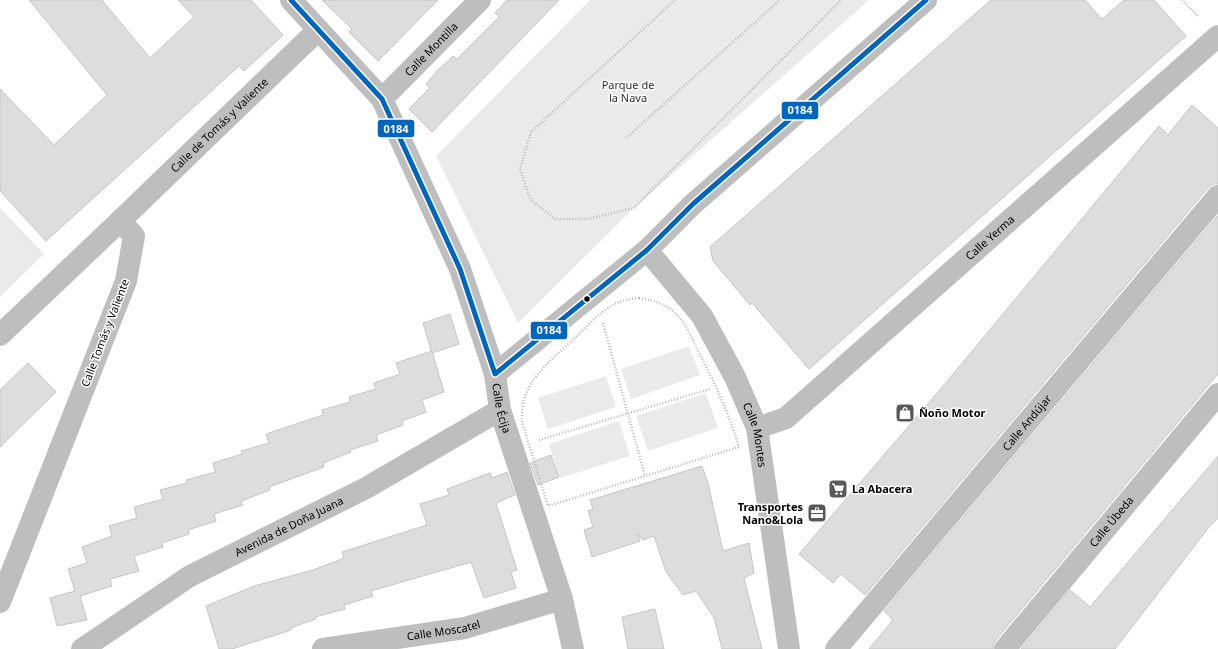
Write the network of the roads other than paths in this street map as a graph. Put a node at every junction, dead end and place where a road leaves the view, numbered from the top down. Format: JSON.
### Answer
{"nodes":[{"id":1,"x":291,"y":0,"type":"edge"},
{"id":2,"x":480,"y":0,"type":"edge"},
{"id":3,"x":926,"y":0,"type":"edge"},
{"id":4,"x":318,"y":30,"type":"junction"},
{"id":5,"x":1218,"y":36,"type":"edge"},
{"id":6,"x":382,"y":99,"type":"junction"},
{"id":7,"x":1218,"y":196,"type":"edge"},
{"id":8,"x":120,"y":221,"type":"junction"},
{"id":9,"x":647,"y":250,"type":"junction"},
{"id":10,"x":0,"y":335,"type":"edge"},
{"id":11,"x":495,"y":374,"type":"junction"},
{"id":12,"x":1218,"y":394,"type":"edge"},
{"id":13,"x":500,"y":410,"type":"junction"},
{"id":14,"x":757,"y":428,"type":"junction"},
{"id":15,"x":562,"y":600,"type":"junction"},
{"id":16,"x":0,"y":602,"type":"edge"},
{"id":17,"x":82,"y":649,"type":"edge"},
{"id":18,"x":323,"y":649,"type":"edge"},
{"id":19,"x":573,"y":649,"type":"edge"},
{"id":20,"x":789,"y":649,"type":"edge"},
{"id":21,"x":836,"y":649,"type":"edge"},
{"id":22,"x":1005,"y":649,"type":"edge"}],
"edges":[{"from":1,"to":4,"type":"street","name":"Calle Écija"},
{"from":2,"to":6,"type":"street","name":"Calle Montilla"},
{"from":3,"to":9,"type":"street"},
{"from":4,"to":6,"type":"street","name":"Calle Écija"},
{"from":4,"to":8,"type":"street","name":"Calle de Tomás y Valiente"},
{"from":5,"to":14,"type":"street","name":"Calle Yerma"},
{"from":6,"to":11,"type":"street","name":"Calle Écija"},
{"from":7,"to":21,"type":"street","name":"Calle Andújar"},
{"from":8,"to":10,"type":"street"},
{"from":8,"to":16,"type":"street","name":"Calle Tomás y Valiente"},
{"from":9,"to":11,"type":"street"},
{"from":9,"to":14,"type":"street","name":"Calle Montes"},
{"from":11,"to":13,"type":"street","name":"Calle Écija"},
{"from":12,"to":22,"type":"street","name":"Calle Úbeda"},
{"from":13,"to":15,"type":"street","name":"Calle Écija"},
{"from":13,"to":17,"type":"street","name":"Avenida de Doña Juana"},
{"from":14,"to":20,"type":"street","name":"Calle Montes"},
{"from":15,"to":18,"type":"street","name":"Calle Moscatel"},
{"from":15,"to":19,"type":"street","name":"Calle Écija"}]}
